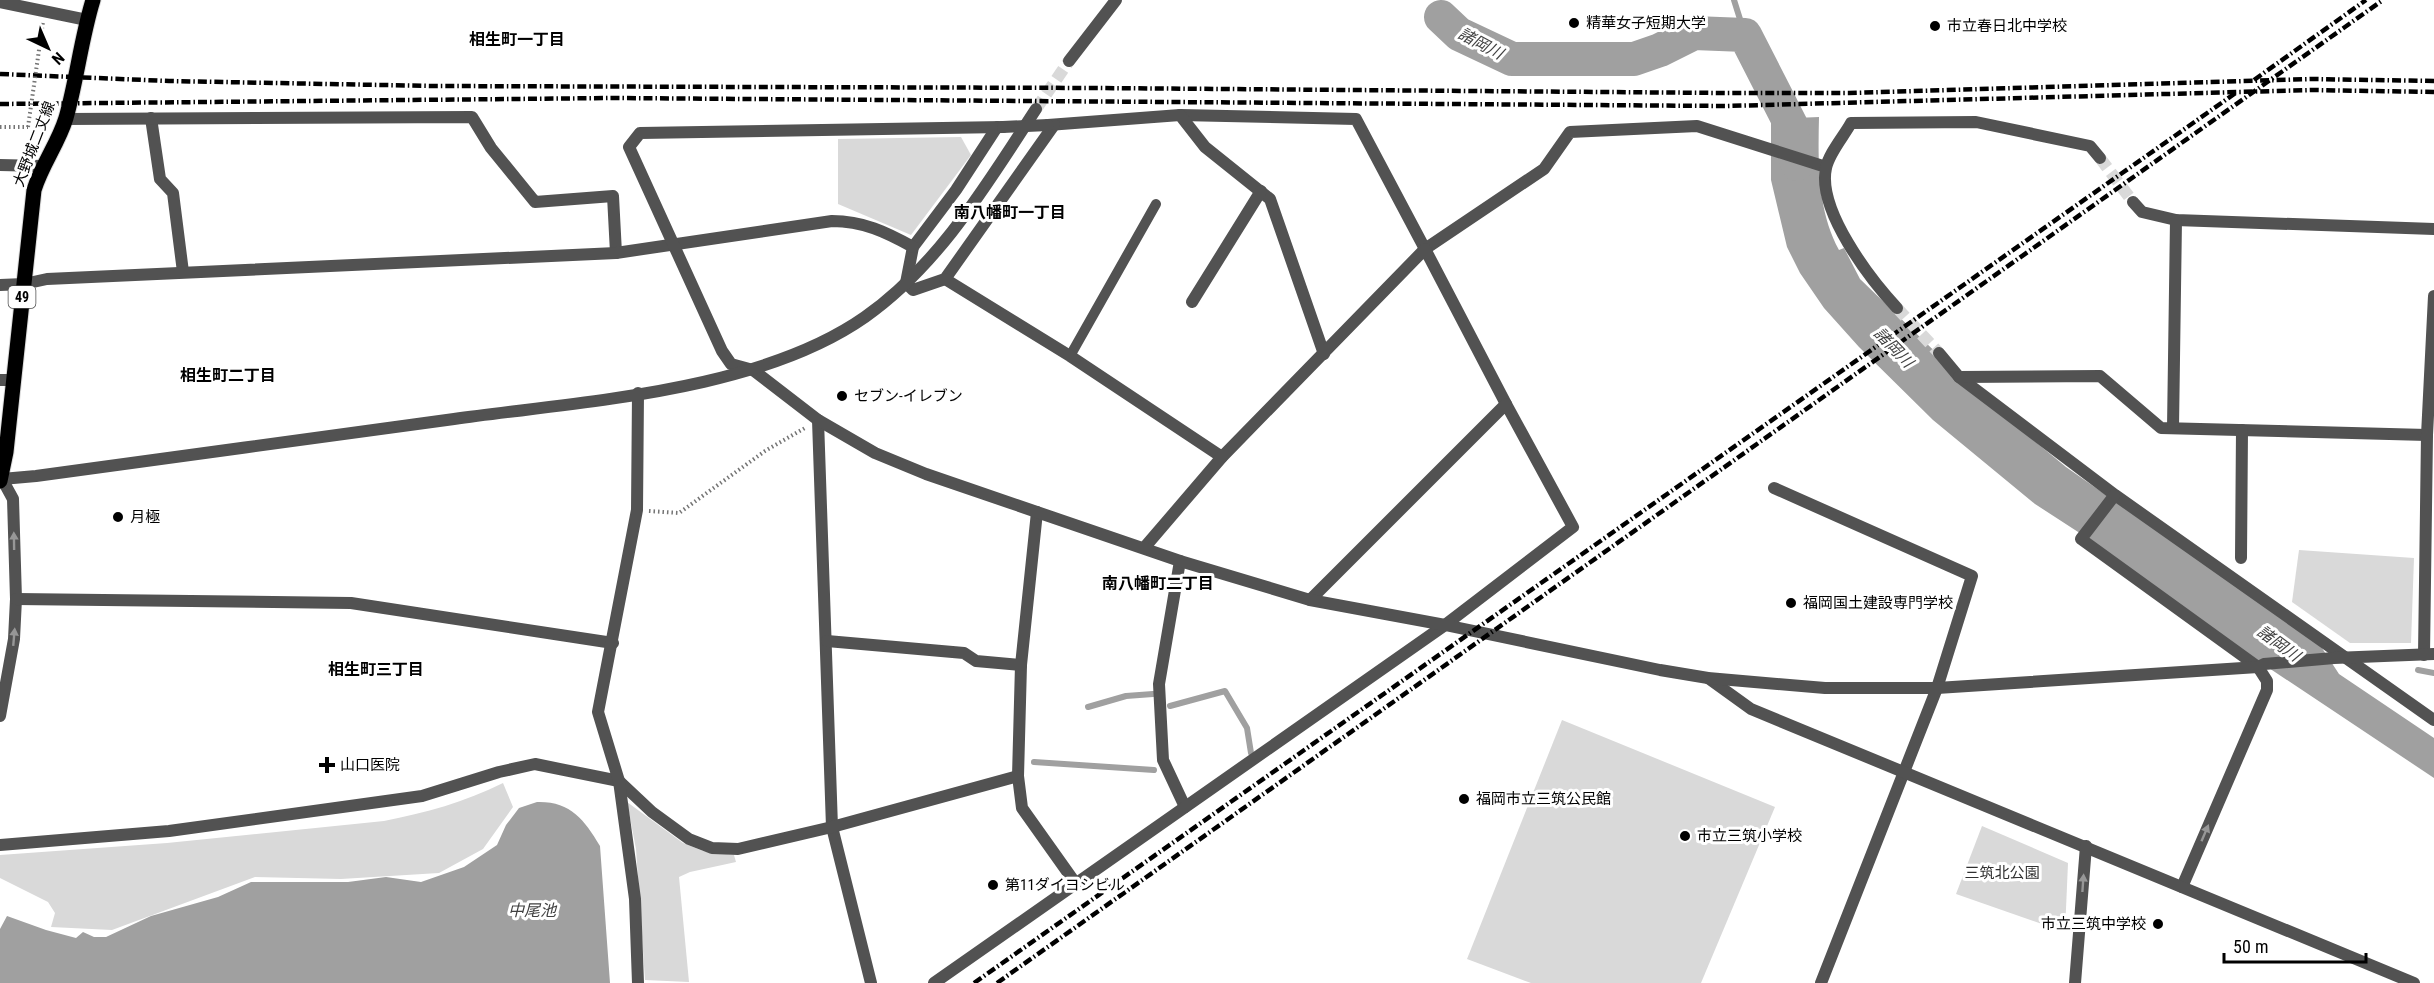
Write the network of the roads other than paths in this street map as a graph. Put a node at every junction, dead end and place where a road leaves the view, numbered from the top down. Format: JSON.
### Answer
{"nodes":[{"id":1,"x":93,"y":0,"type":"edge"},
{"id":2,"x":1116,"y":0,"type":"edge"},
{"id":3,"x":0,"y":2,"type":"edge"},
{"id":4,"x":87,"y":20,"type":"junction"},
{"id":5,"x":1069,"y":61,"type":"tunnel mouth"},
{"id":6,"x":1036,"y":109,"type":"tunnel mouth"},
{"id":7,"x":1180,"y":115,"type":"junction"},
{"id":8,"x":151,"y":118,"type":"junction"},
{"id":9,"x":65,"y":119,"type":"junction"},
{"id":10,"x":1051,"y":125,"type":"junction"},
{"id":11,"x":1000,"y":127,"type":"junction"},
{"id":12,"x":2100,"y":158,"type":"tunnel mouth"},
{"id":13,"x":0,"y":165,"type":"edge"},
{"id":14,"x":42,"y":166,"type":"junction"},
{"id":15,"x":1826,"y":167,"type":"junction"},
{"id":16,"x":1261,"y":191,"type":"junction"},
{"id":17,"x":2133,"y":201,"type":"tunnel mouth"},
{"id":18,"x":1156,"y":204,"type":"dead end"},
{"id":19,"x":2176,"y":220,"type":"junction"},
{"id":20,"x":2434,"y":229,"type":"edge"},
{"id":21,"x":674,"y":245,"type":"junction"},
{"id":22,"x":913,"y":247,"type":"junction"},
{"id":23,"x":1425,"y":249,"type":"junction"},
{"id":24,"x":616,"y":253,"type":"junction"},
{"id":25,"x":183,"y":272,"type":"junction"},
{"id":26,"x":945,"y":279,"type":"junction"},
{"id":27,"x":906,"y":283,"type":"junction"},
{"id":28,"x":24,"y":284,"type":"junction"},
{"id":29,"x":0,"y":285,"type":"edge"},
{"id":30,"x":2434,"y":296,"type":"edge"},
{"id":31,"x":1192,"y":302,"type":"dead end"},
{"id":32,"x":1897,"y":308,"type":"tunnel mouth"},
{"id":33,"x":1939,"y":353,"type":"tunnel mouth"},
{"id":34,"x":1324,"y":354,"type":"junction"},
{"id":35,"x":1070,"y":356,"type":"junction"},
{"id":36,"x":753,"y":370,"type":"junction"},
{"id":37,"x":1959,"y":376,"type":"junction"},
{"id":38,"x":6,"y":380,"type":"edge"},
{"id":39,"x":638,"y":393,"type":"junction"},
{"id":40,"x":1506,"y":404,"type":"junction"},
{"id":41,"x":818,"y":420,"type":"junction"},
{"id":42,"x":2173,"y":428,"type":"junction"},
{"id":43,"x":2242,"y":430,"type":"junction"},
{"id":44,"x":2427,"y":435,"type":"junction"},
{"id":45,"x":1222,"y":457,"type":"junction"},
{"id":46,"x":1,"y":480,"type":"edge"},
{"id":47,"x":1774,"y":488,"type":"dead end"},
{"id":48,"x":2114,"y":496,"type":"dead end"},
{"id":49,"x":1037,"y":512,"type":"junction"},
{"id":50,"x":1144,"y":548,"type":"junction"},
{"id":51,"x":2241,"y":558,"type":"dead end"},
{"id":52,"x":1180,"y":561,"type":"junction"},
{"id":53,"x":16,"y":599,"type":"junction"},
{"id":54,"x":1310,"y":600,"type":"junction"},
{"id":55,"x":1445,"y":625,"type":"junction"},
{"id":56,"x":827,"y":641,"type":"junction"},
{"id":57,"x":613,"y":643,"type":"junction"},
{"id":58,"x":2429,"y":654,"type":"edge"},
{"id":59,"x":2339,"y":657,"type":"junction"},
{"id":60,"x":1021,"y":665,"type":"junction"},
{"id":61,"x":2261,"y":666,"type":"junction"},
{"id":62,"x":1708,"y":678,"type":"junction"},
{"id":63,"x":1937,"y":688,"type":"junction"},
{"id":64,"x":0,"y":716,"type":"edge"},
{"id":65,"x":2434,"y":720,"type":"edge"},
{"id":66,"x":1903,"y":772,"type":"junction"},
{"id":67,"x":1018,"y":776,"type":"junction"},
{"id":68,"x":619,"y":782,"type":"junction"},
{"id":69,"x":1185,"y":807,"type":"junction"},
{"id":70,"x":832,"y":827,"type":"junction"},
{"id":71,"x":0,"y":845,"type":"edge"},
{"id":72,"x":2085,"y":846,"type":"junction"},
{"id":73,"x":1076,"y":884,"type":"junction"},
{"id":74,"x":2182,"y":887,"type":"junction"},
{"id":75,"x":638,"y":983,"type":"edge"},
{"id":76,"x":871,"y":983,"type":"edge"},
{"id":77,"x":934,"y":983,"type":"edge"},
{"id":78,"x":1821,"y":983,"type":"edge"},
{"id":79,"x":2075,"y":983,"type":"edge"},
{"id":80,"x":2414,"y":983,"type":"edge"}],
"edges":[{"from":1,"to":4,"type":"main road","name":"大野城二丈線","number":"49"},
{"from":2,"to":5,"type":"street"},
{"from":3,"to":4,"type":"street"},
{"from":4,"to":9,"type":"main road","name":"大野城二丈線","number":"49"},
{"from":6,"to":27,"type":"street"},
{"from":7,"to":10,"type":"street"},
{"from":7,"to":16,"type":"street"},
{"from":7,"to":23,"type":"street"},
{"from":8,"to":9,"type":"street"},
{"from":8,"to":24,"type":"street"},
{"from":8,"to":25,"type":"street"},
{"from":9,"to":14,"type":"main road","name":"大野城二丈線","number":"49"},
{"from":10,"to":11,"type":"street","bridge":true},
{"from":10,"to":26,"type":"street"},
{"from":11,"to":21,"type":"street"},
{"from":11,"to":22,"type":"street"},
{"from":12,"to":15,"type":"street"},
{"from":13,"to":14,"type":"street"},
{"from":14,"to":28,"type":"main road","name":"大野城二丈線","number":"49"},
{"from":15,"to":23,"type":"street"},
{"from":15,"to":32,"type":"street"},
{"from":16,"to":31,"type":"street"},
{"from":16,"to":34,"type":"street"},
{"from":17,"to":19,"type":"street"},
{"from":18,"to":35,"type":"lane"},
{"from":19,"to":20,"type":"street"},
{"from":19,"to":42,"type":"street"},
{"from":21,"to":22,"type":"street"},
{"from":21,"to":24,"type":"street"},
{"from":21,"to":36,"type":"street"},
{"from":22,"to":27,"type":"street"},
{"from":23,"to":34,"type":"street"},
{"from":23,"to":40,"type":"street"},
{"from":24,"to":25,"type":"street"},
{"from":25,"to":28,"type":"street"},
{"from":26,"to":27,"type":"street"},
{"from":26,"to":35,"type":"street"},
{"from":27,"to":36,"type":"street"},
{"from":28,"to":29,"type":"street"},
{"from":28,"to":38,"type":"main road","name":"大野城二丈線","number":"49"},
{"from":30,"to":44,"type":"street"},
{"from":33,"to":37,"type":"street"},
{"from":34,"to":45,"type":"street"},
{"from":35,"to":45,"type":"street"},
{"from":36,"to":39,"type":"street"},
{"from":36,"to":41,"type":"street"},
{"from":37,"to":42,"type":"street"},
{"from":37,"to":59,"type":"street"},
{"from":38,"to":46,"type":"main road","name":"大野城二丈線","number":"49"},
{"from":39,"to":46,"type":"street"},
{"from":39,"to":57,"type":"street"},
{"from":40,"to":54,"type":"street"},
{"from":40,"to":55,"type":"street"},
{"from":41,"to":49,"type":"street"},
{"from":41,"to":56,"type":"street"},
{"from":42,"to":43,"type":"street"},
{"from":43,"to":44,"type":"street"},
{"from":43,"to":51,"type":"street"},
{"from":44,"to":58,"type":"street"},
{"from":45,"to":50,"type":"street"},
{"from":53,"to":46,"type":"street","one_way":true},
{"from":47,"to":63,"type":"street"},
{"from":48,"to":61,"type":"street"},
{"from":49,"to":50,"type":"street"},
{"from":49,"to":60,"type":"street"},
{"from":50,"to":52,"type":"street"},
{"from":52,"to":54,"type":"street"},
{"from":52,"to":69,"type":"street"},
{"from":53,"to":57,"type":"street"},
{"from":64,"to":53,"type":"street","one_way":true},
{"from":54,"to":55,"type":"street"},
{"from":55,"to":62,"type":"street"},
{"from":55,"to":69,"type":"street"},
{"from":56,"to":60,"type":"street"},
{"from":56,"to":70,"type":"street"},
{"from":57,"to":68,"type":"street"},
{"from":58,"to":59,"type":"street"},
{"from":59,"to":61,"type":"street"},
{"from":59,"to":65,"type":"street"},
{"from":60,"to":67,"type":"street"},
{"from":61,"to":63,"type":"street"},
{"from":74,"to":61,"type":"street","one_way":true},
{"from":62,"to":63,"type":"street"},
{"from":62,"to":66,"type":"street"},
{"from":63,"to":66,"type":"street"},
{"from":66,"to":72,"type":"street"},
{"from":66,"to":78,"type":"street"},
{"from":67,"to":70,"type":"street"},
{"from":67,"to":73,"type":"street"},
{"from":68,"to":70,"type":"street"},
{"from":68,"to":71,"type":"street"},
{"from":68,"to":75,"type":"street"},
{"from":69,"to":73,"type":"street"},
{"from":70,"to":76,"type":"street"},
{"from":72,"to":74,"type":"street"},
{"from":79,"to":72,"type":"street","one_way":true},
{"from":73,"to":77,"type":"street"},
{"from":74,"to":80,"type":"street"}]}
